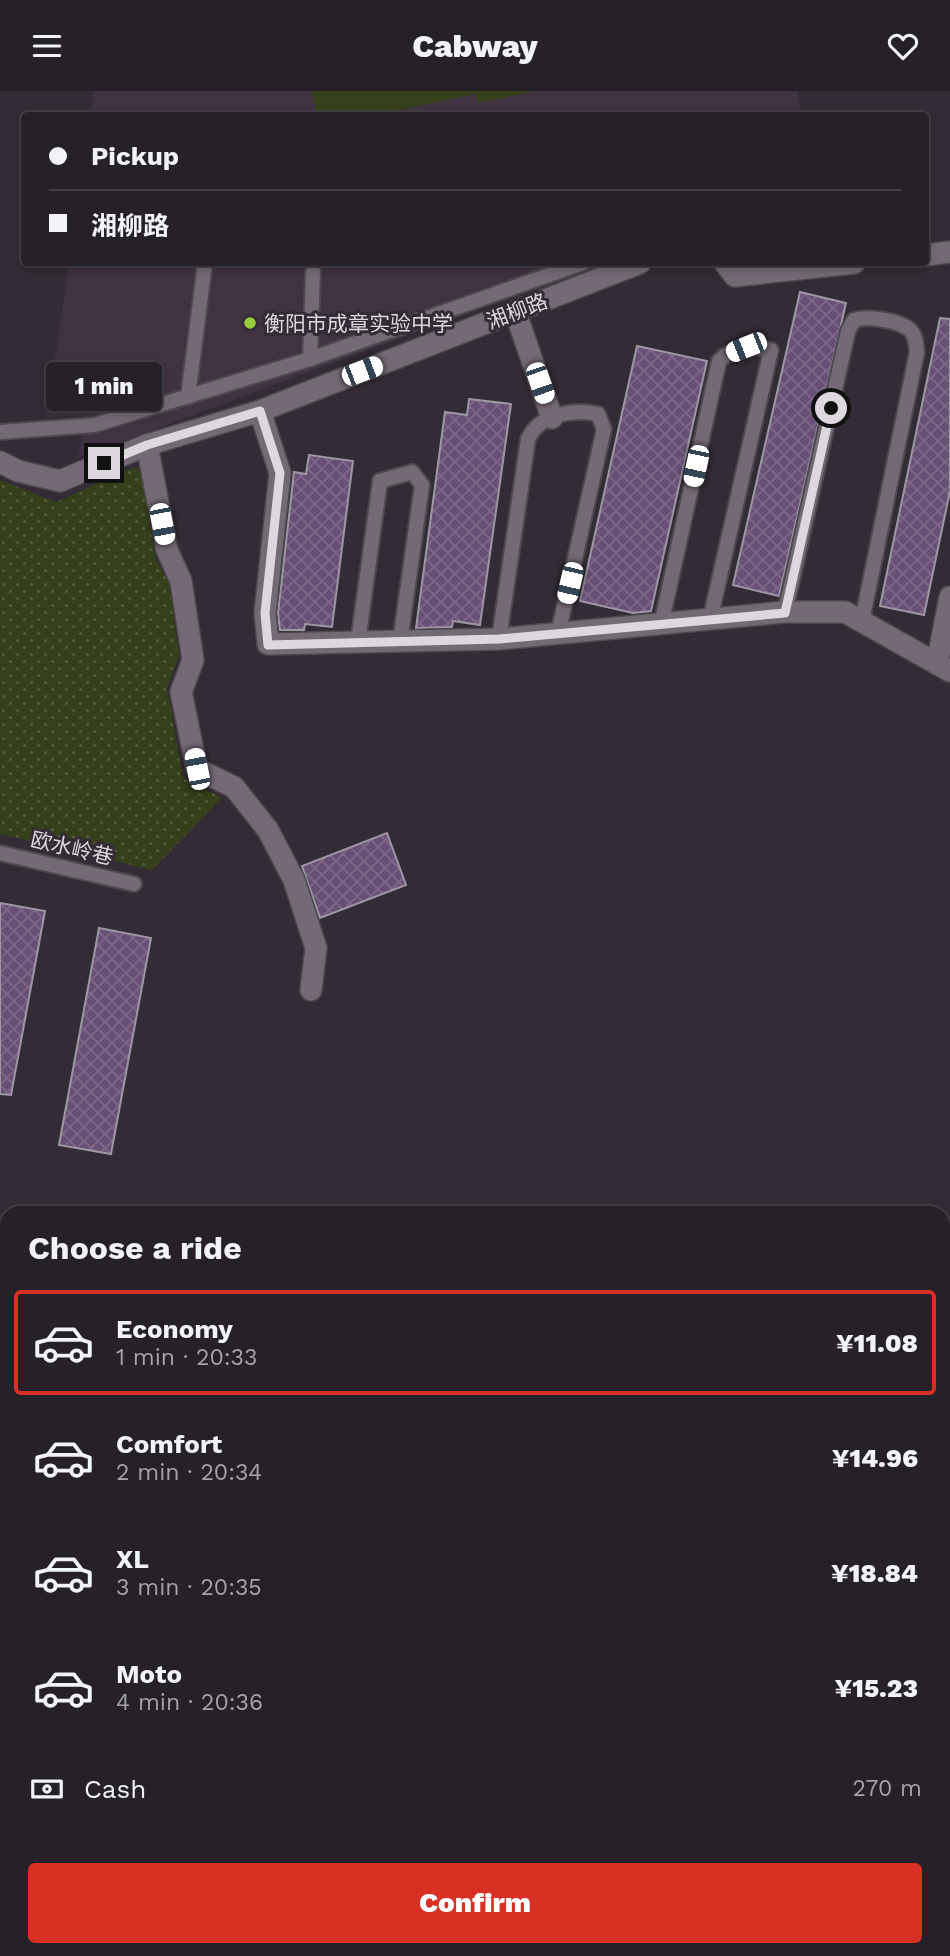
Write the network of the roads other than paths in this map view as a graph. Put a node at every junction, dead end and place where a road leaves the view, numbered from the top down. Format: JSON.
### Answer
{"nodes":[{"id":1,"x":950,"y":252,"type":"edge"},
{"id":2,"x":929,"y":255,"type":"edge"},
{"id":3,"x":205,"y":266,"type":"edge"},
{"id":4,"x":574,"y":266,"type":"edge"},
{"id":5,"x":632,"y":266,"type":"edge"},
{"id":6,"x":727,"y":266,"type":"edge"},
{"id":7,"x":827,"y":266,"type":"edge"},
{"id":8,"x":313,"y":272,"type":"dead end"},
{"id":9,"x":515,"y":311,"type":"junction"},
{"id":10,"x":310,"y":359,"type":"junction"},
{"id":11,"x":188,"y":397,"type":"junction"},
{"id":12,"x":260,"y":411,"type":"junction"},
{"id":13,"x":552,"y":418,"type":"junction"},
{"id":14,"x":0,"y":432,"type":"edge"},
{"id":15,"x":147,"y":445,"type":"junction"},
{"id":16,"x":0,"y":462,"type":"edge"},
{"id":17,"x":950,"y":597,"type":"edge"},
{"id":18,"x":785,"y":613,"type":"junction"},
{"id":19,"x":710,"y":620,"type":"junction"},
{"id":20,"x":862,"y":621,"type":"junction"},
{"id":21,"x":661,"y":625,"type":"junction"},
{"id":22,"x":558,"y":634,"type":"junction"},
{"id":23,"x":499,"y":639,"type":"junction"},
{"id":24,"x":358,"y":642,"type":"junction"},
{"id":25,"x":400,"y":642,"type":"junction"},
{"id":26,"x":943,"y":667,"type":"edge"},
{"id":27,"x":0,"y":853,"type":"edge"},
{"id":28,"x":134,"y":884,"type":"dead end"},
{"id":29,"x":312,"y":990,"type":"dead end"}],
"edges":[{"from":1,"to":2,"type":"street"},
{"from":3,"to":11,"type":"lane"},
{"from":4,"to":10,"type":"lane"},
{"from":5,"to":9,"type":"street","name":"湘柳路"},
{"from":6,"to":7,"type":"street"},
{"from":8,"to":10,"type":"lane"},
{"from":9,"to":12,"type":"street","name":"湘柳路"},
{"from":9,"to":13,"type":"street"},
{"from":10,"to":11,"type":"lane"},
{"from":11,"to":14,"type":"lane"},
{"from":12,"to":15,"type":"street","name":"湘柳路"},
{"from":12,"to":24,"type":"street"},
{"from":13,"to":22,"type":"lane"},
{"from":13,"to":23,"type":"lane"},
{"from":15,"to":16,"type":"street","name":"湘柳路"},
{"from":15,"to":29,"type":"street"},
{"from":17,"to":26,"type":"street"},
{"from":18,"to":19,"type":"street"},
{"from":18,"to":20,"type":"street"},
{"from":18,"to":20,"type":"lane"},
{"from":19,"to":21,"type":"street"},
{"from":19,"to":21,"type":"lane"},
{"from":20,"to":26,"type":"street"},
{"from":21,"to":22,"type":"street"},
{"from":22,"to":23,"type":"street"},
{"from":23,"to":25,"type":"street"},
{"from":24,"to":25,"type":"street"},
{"from":24,"to":25,"type":"lane"},
{"from":27,"to":28,"type":"lane","name":"欧水岭巷"}]}
